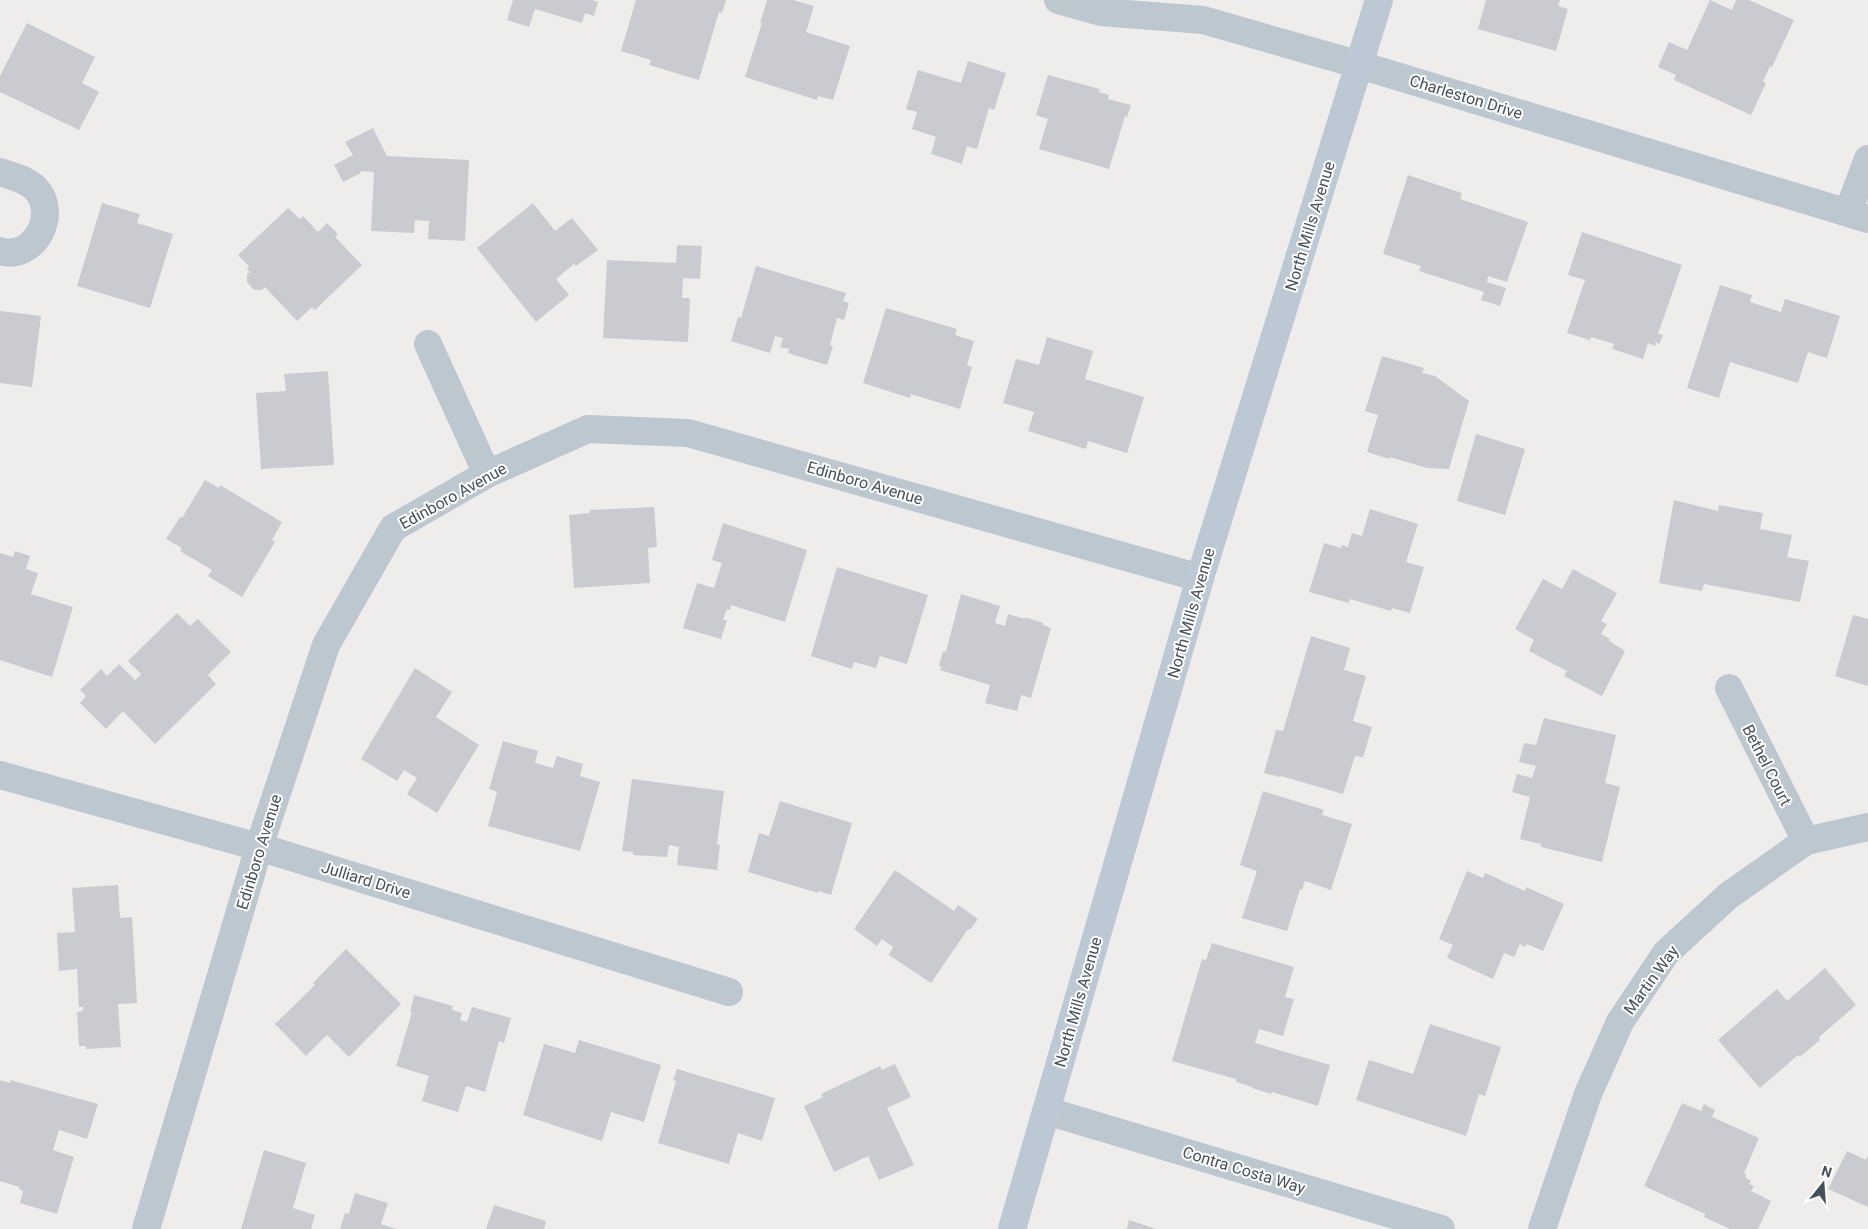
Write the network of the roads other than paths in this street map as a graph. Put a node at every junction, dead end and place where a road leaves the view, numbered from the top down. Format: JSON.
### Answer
{"nodes":[{"id":1,"x":1058,"y":0,"type":"edge"},
{"id":2,"x":1379,"y":0,"type":"edge"},
{"id":3,"x":1360,"y":65,"type":"junction"},
{"id":4,"x":1868,"y":159,"type":"edge"},
{"id":5,"x":0,"y":172,"type":"edge"},
{"id":6,"x":1858,"y":215,"type":"edge"},
{"id":7,"x":0,"y":251,"type":"edge"},
{"id":8,"x":428,"y":344,"type":"dead end"},
{"id":9,"x":487,"y":474,"type":"junction"},
{"id":10,"x":1200,"y":578,"type":"junction"},
{"id":11,"x":1729,"y":688,"type":"dead end"},
{"id":12,"x":0,"y":776,"type":"edge"},
{"id":13,"x":1868,"y":828,"type":"edge"},
{"id":14,"x":1806,"y":841,"type":"junction"},
{"id":15,"x":259,"y":847,"type":"junction"},
{"id":16,"x":729,"y":992,"type":"dead end"},
{"id":17,"x":1046,"y":1111,"type":"junction"},
{"id":18,"x":146,"y":1229,"type":"edge"},
{"id":19,"x":1012,"y":1229,"type":"edge"},
{"id":20,"x":1441,"y":1229,"type":"edge"},
{"id":21,"x":1542,"y":1229,"type":"edge"}],
"edges":[{"from":1,"to":3,"type":"street","name":"Charleston Drive"},
{"from":2,"to":3,"type":"main road","name":"North Mills Avenue"},
{"from":3,"to":6,"type":"street","name":"Charleston Drive"},
{"from":3,"to":10,"type":"main road","name":"North Mills Avenue"},
{"from":4,"to":6,"type":"street"},
{"from":5,"to":7,"type":"street"},
{"from":8,"to":9,"type":"street"},
{"from":9,"to":10,"type":"street","name":"Edinboro Avenue"},
{"from":9,"to":15,"type":"street","name":"Edinboro Avenue"},
{"from":10,"to":17,"type":"main road","name":"North Mills Avenue"},
{"from":11,"to":14,"type":"street","name":"Bethel Court"},
{"from":12,"to":15,"type":"street","name":"Julliard Drive"},
{"from":13,"to":14,"type":"street","name":"Martin Way"},
{"from":14,"to":21,"type":"street","name":"Martin Way"},
{"from":15,"to":16,"type":"street","name":"Julliard Drive"},
{"from":15,"to":18,"type":"street","name":"Edinboro Avenue"},
{"from":17,"to":19,"type":"main road","name":"North Mills Avenue"},
{"from":17,"to":20,"type":"street","name":"Contra Costa Way"}]}
